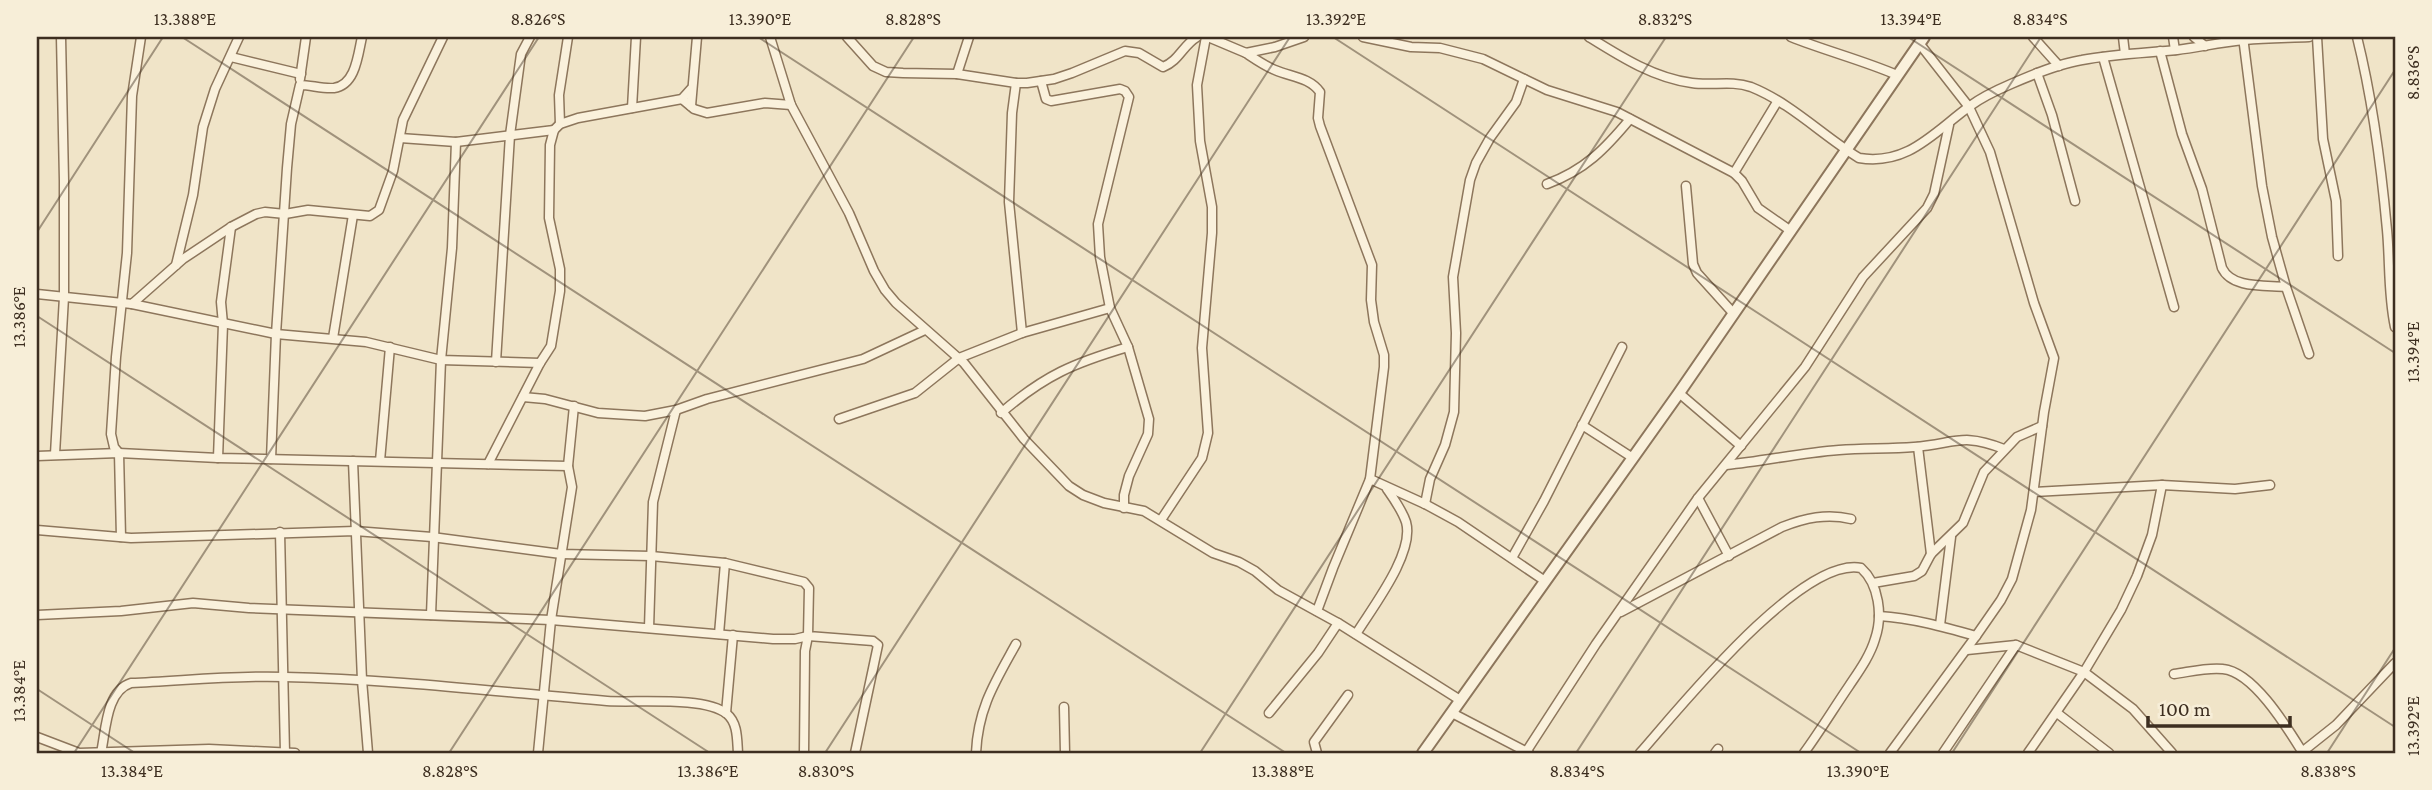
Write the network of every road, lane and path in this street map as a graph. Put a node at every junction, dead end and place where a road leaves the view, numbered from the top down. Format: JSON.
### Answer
{"nodes":[{"id":1,"x":61,"y":37,"type":"edge"},
{"id":2,"x":141,"y":37,"type":"edge"},
{"id":3,"x":239,"y":37,"type":"edge"},
{"id":4,"x":306,"y":37,"type":"edge"},
{"id":5,"x":362,"y":37,"type":"edge"},
{"id":6,"x":443,"y":37,"type":"edge"},
{"id":7,"x":530,"y":37,"type":"edge"},
{"id":8,"x":568,"y":37,"type":"edge"},
{"id":9,"x":636,"y":37,"type":"edge"},
{"id":10,"x":697,"y":37,"type":"edge"},
{"id":11,"x":770,"y":37,"type":"edge"},
{"id":12,"x":847,"y":37,"type":"edge"},
{"id":13,"x":970,"y":37,"type":"edge"},
{"id":14,"x":1197,"y":37,"type":"edge"},
{"id":15,"x":1207,"y":37,"type":"edge"},
{"id":16,"x":1304,"y":37,"type":"edge"},
{"id":17,"x":1363,"y":37,"type":"edge"},
{"id":18,"x":1590,"y":37,"type":"edge"},
{"id":19,"x":1791,"y":37,"type":"edge"},
{"id":20,"x":2033,"y":37,"type":"edge"},
{"id":21,"x":2123,"y":37,"type":"edge"},
{"id":22,"x":2173,"y":37,"type":"edge"},
{"id":23,"x":2194,"y":37,"type":"edge"},
{"id":24,"x":2309,"y":37,"type":"edge"},
{"id":25,"x":2317,"y":37,"type":"edge"},
{"id":26,"x":2357,"y":37,"type":"edge"},
{"id":27,"x":2244,"y":38,"type":"edge"},
{"id":28,"x":1922,"y":40,"type":"edge"},
{"id":29,"x":2205,"y":46,"type":"junction"},
{"id":30,"x":2175,"y":50,"type":"junction"},
{"id":31,"x":2160,"y":51,"type":"junction"},
{"id":32,"x":1245,"y":53,"type":"junction"},
{"id":33,"x":2125,"y":54,"type":"junction"},
{"id":34,"x":231,"y":57,"type":"junction"},
{"id":35,"x":2104,"y":57,"type":"junction"},
{"id":36,"x":2059,"y":66,"type":"junction"},
{"id":37,"x":301,"y":74,"type":"junction"},
{"id":38,"x":957,"y":74,"type":"junction"},
{"id":39,"x":2038,"y":74,"type":"junction"},
{"id":40,"x":1897,"y":75,"type":"junction"},
{"id":41,"x":1524,"y":79,"type":"junction"},
{"id":42,"x":1041,"y":81,"type":"junction"},
{"id":43,"x":1016,"y":83,"type":"junction"},
{"id":44,"x":300,"y":85,"type":"junction"},
{"id":45,"x":691,"y":89,"type":"junction"},
{"id":46,"x":682,"y":99,"type":"junction"},
{"id":47,"x":1777,"y":102,"type":"junction"},
{"id":48,"x":791,"y":105,"type":"junction"},
{"id":49,"x":691,"y":106,"type":"junction"},
{"id":50,"x":1969,"y":107,"type":"junction"},
{"id":51,"x":632,"y":108,"type":"junction"},
{"id":52,"x":1630,"y":119,"type":"junction"},
{"id":53,"x":1949,"y":124,"type":"junction"},
{"id":54,"x":557,"y":127,"type":"junction"},
{"id":55,"x":510,"y":135,"type":"junction"},
{"id":56,"x":400,"y":138,"type":"junction"},
{"id":57,"x":456,"y":142,"type":"junction"},
{"id":58,"x":1846,"y":150,"type":"junction"},
{"id":59,"x":1734,"y":173,"type":"junction"},
{"id":60,"x":1547,"y":184,"type":"dead end"},
{"id":61,"x":1686,"y":186,"type":"dead end"},
{"id":62,"x":2075,"y":201,"type":"dead end"},
{"id":63,"x":285,"y":214,"type":"junction"},
{"id":64,"x":353,"y":215,"type":"junction"},
{"id":65,"x":231,"y":227,"type":"junction"},
{"id":66,"x":1791,"y":231,"type":"junction"},
{"id":67,"x":2338,"y":256,"type":"dead end"},
{"id":68,"x":176,"y":266,"type":"junction"},
{"id":69,"x":2286,"y":287,"type":"junction"},
{"id":70,"x":37,"y":294,"type":"edge"},
{"id":71,"x":64,"y":298,"type":"junction"},
{"id":72,"x":121,"y":303,"type":"junction"},
{"id":73,"x":132,"y":304,"type":"junction"},
{"id":74,"x":2174,"y":307,"type":"dead end"},
{"id":75,"x":1110,"y":308,"type":"junction"},
{"id":76,"x":1734,"y":314,"type":"junction"},
{"id":77,"x":223,"y":324,"type":"junction"},
{"id":78,"x":2395,"y":327,"type":"edge"},
{"id":79,"x":925,"y":330,"type":"junction"},
{"id":80,"x":1021,"y":332,"type":"junction"},
{"id":81,"x":276,"y":334,"type":"junction"},
{"id":82,"x":333,"y":338,"type":"junction"},
{"id":83,"x":1622,"y":346,"type":"dead end"},
{"id":84,"x":390,"y":347,"type":"junction"},
{"id":85,"x":1128,"y":347,"type":"junction"},
{"id":86,"x":2309,"y":354,"type":"dead end"},
{"id":87,"x":959,"y":358,"type":"junction"},
{"id":88,"x":441,"y":359,"type":"junction"},
{"id":89,"x":496,"y":362,"type":"junction"},
{"id":90,"x":540,"y":363,"type":"junction"},
{"id":91,"x":1679,"y":393,"type":"junction"},
{"id":92,"x":523,"y":397,"type":"junction"},
{"id":93,"x":574,"y":406,"type":"junction"},
{"id":94,"x":676,"y":410,"type":"junction"},
{"id":95,"x":1001,"y":413,"type":"junction"},
{"id":96,"x":839,"y":419,"type":"dead end"},
{"id":97,"x":1582,"y":425,"type":"junction"},
{"id":98,"x":2042,"y":426,"type":"junction"},
{"id":99,"x":1741,"y":446,"type":"junction"},
{"id":100,"x":1918,"y":447,"type":"junction"},
{"id":101,"x":2004,"y":449,"type":"junction"},
{"id":102,"x":119,"y":453,"type":"junction"},
{"id":103,"x":55,"y":454,"type":"junction"},
{"id":104,"x":37,"y":456,"type":"edge"},
{"id":105,"x":218,"y":458,"type":"junction"},
{"id":106,"x":1633,"y":458,"type":"junction"},
{"id":107,"x":271,"y":459,"type":"junction"},
{"id":108,"x":353,"y":461,"type":"junction"},
{"id":109,"x":380,"y":461,"type":"junction"},
{"id":110,"x":437,"y":462,"type":"junction"},
{"id":111,"x":488,"y":464,"type":"junction"},
{"id":112,"x":1726,"y":465,"type":"junction"},
{"id":113,"x":568,"y":466,"type":"junction"},
{"id":114,"x":1370,"y":480,"type":"junction"},
{"id":115,"x":2162,"y":485,"type":"junction"},
{"id":116,"x":2270,"y":485,"type":"dead end"},
{"id":117,"x":1387,"y":489,"type":"junction"},
{"id":118,"x":2034,"y":492,"type":"junction"},
{"id":119,"x":1698,"y":498,"type":"junction"},
{"id":120,"x":1424,"y":504,"type":"junction"},
{"id":121,"x":1124,"y":508,"type":"junction"},
{"id":122,"x":1852,"y":519,"type":"dead end"},
{"id":123,"x":1161,"y":520,"type":"junction"},
{"id":124,"x":37,"y":530,"type":"edge"},
{"id":125,"x":355,"y":531,"type":"junction"},
{"id":126,"x":279,"y":532,"type":"junction"},
{"id":127,"x":121,"y":537,"type":"junction"},
{"id":128,"x":432,"y":537,"type":"junction"},
{"id":129,"x":1951,"y":537,"type":"junction"},
{"id":130,"x":1931,"y":554,"type":"junction"},
{"id":131,"x":561,"y":555,"type":"junction"},
{"id":132,"x":651,"y":556,"type":"junction"},
{"id":133,"x":1729,"y":556,"type":"junction"},
{"id":134,"x":1512,"y":558,"type":"junction"},
{"id":135,"x":725,"y":563,"type":"junction"},
{"id":136,"x":1545,"y":581,"type":"junction"},
{"id":137,"x":1873,"y":583,"type":"junction"},
{"id":138,"x":281,"y":609,"type":"junction"},
{"id":139,"x":1317,"y":611,"type":"junction"},
{"id":140,"x":360,"y":612,"type":"junction"},
{"id":141,"x":1618,"y":613,"type":"junction"},
{"id":142,"x":37,"y":615,"type":"edge"},
{"id":143,"x":431,"y":615,"type":"junction"},
{"id":144,"x":1879,"y":616,"type":"junction"},
{"id":145,"x":551,"y":620,"type":"junction"},
{"id":146,"x":1338,"y":622,"type":"junction"},
{"id":147,"x":1940,"y":625,"type":"junction"},
{"id":148,"x":649,"y":628,"type":"junction"},
{"id":149,"x":719,"y":634,"type":"junction"},
{"id":150,"x":1356,"y":634,"type":"junction"},
{"id":151,"x":733,"y":635,"type":"junction"},
{"id":152,"x":808,"y":636,"type":"junction"},
{"id":153,"x":1976,"y":636,"type":"junction"},
{"id":154,"x":1016,"y":644,"type":"dead end"},
{"id":155,"x":2016,"y":645,"type":"junction"},
{"id":156,"x":1967,"y":650,"type":"junction"},
{"id":157,"x":2395,"y":663,"type":"edge"},
{"id":158,"x":2084,"y":672,"type":"junction"},
{"id":159,"x":2174,"y":674,"type":"dead end"},
{"id":160,"x":282,"y":676,"type":"junction"},
{"id":161,"x":362,"y":680,"type":"junction"},
{"id":162,"x":544,"y":694,"type":"junction"},
{"id":163,"x":1348,"y":695,"type":"dead end"},
{"id":164,"x":1460,"y":700,"type":"junction"},
{"id":165,"x":1064,"y":707,"type":"dead end"},
{"id":166,"x":726,"y":713,"type":"junction"},
{"id":167,"x":1269,"y":713,"type":"dead end"},
{"id":168,"x":1452,"y":713,"type":"junction"},
{"id":169,"x":2057,"y":713,"type":"junction"},
{"id":170,"x":37,"y":737,"type":"edge"},
{"id":171,"x":263,"y":752,"type":"edge"},
{"id":172,"x":285,"y":752,"type":"edge"},
{"id":173,"x":1528,"y":752,"type":"edge"},
{"id":174,"x":79,"y":753,"type":"edge"},
{"id":175,"x":101,"y":753,"type":"edge"},
{"id":176,"x":295,"y":753,"type":"edge"},
{"id":177,"x":368,"y":753,"type":"edge"},
{"id":178,"x":538,"y":753,"type":"edge"},
{"id":179,"x":738,"y":753,"type":"edge"},
{"id":180,"x":804,"y":753,"type":"edge"},
{"id":181,"x":855,"y":753,"type":"edge"},
{"id":182,"x":976,"y":753,"type":"edge"},
{"id":183,"x":1065,"y":753,"type":"edge"},
{"id":184,"x":1317,"y":753,"type":"edge"},
{"id":185,"x":1423,"y":753,"type":"edge"},
{"id":186,"x":1640,"y":753,"type":"edge"},
{"id":187,"x":1804,"y":753,"type":"edge"},
{"id":188,"x":1890,"y":753,"type":"edge"},
{"id":189,"x":1943,"y":753,"type":"edge"},
{"id":190,"x":2028,"y":753,"type":"edge"},
{"id":191,"x":2109,"y":753,"type":"edge"},
{"id":192,"x":2172,"y":753,"type":"edge"},
{"id":193,"x":2302,"y":753,"type":"edge"}],
"edges":[{"from":1,"to":71,"type":"street"},
{"from":2,"to":72,"type":"street"},
{"from":3,"to":34,"type":"street"},
{"from":4,"to":37,"type":"street"},
{"from":5,"to":44,"type":"street"},
{"from":6,"to":56,"type":"street"},
{"from":7,"to":55,"type":"street"},
{"from":8,"to":54,"type":"street"},
{"from":9,"to":51,"type":"street"},
{"from":10,"to":45,"type":"street"},
{"from":11,"to":48,"type":"street"},
{"from":12,"to":38,"type":"street"},
{"from":13,"to":38,"type":"street"},
{"from":14,"to":42,"type":"street"},
{"from":15,"to":32,"type":"street"},
{"from":15,"to":123,"type":"street"},
{"from":16,"to":32,"type":"street"},
{"from":17,"to":41,"type":"street"},
{"from":18,"to":47,"type":"street"},
{"from":19,"to":40,"type":"street"},
{"from":20,"to":36,"type":"street"},
{"from":21,"to":33,"type":"street"},
{"from":22,"to":30,"type":"street"},
{"from":23,"to":29,"type":"street"},
{"from":24,"to":27,"type":"street"},
{"from":25,"to":67,"type":"street"},
{"from":26,"to":78,"type":"street"},
{"from":27,"to":29,"type":"street"},
{"from":27,"to":69,"type":"street"},
{"from":28,"to":40,"type":"street"},
{"from":28,"to":50,"type":"street"},
{"from":29,"to":30,"type":"street"},
{"from":30,"to":31,"type":"street"},
{"from":31,"to":33,"type":"street"},
{"from":31,"to":69,"type":"street"},
{"from":32,"to":114,"type":"street"},
{"from":33,"to":35,"type":"street"},
{"from":34,"to":37,"type":"street"},
{"from":34,"to":68,"type":"street"},
{"from":35,"to":36,"type":"street"},
{"from":35,"to":74,"type":"street"},
{"from":36,"to":39,"type":"street"},
{"from":37,"to":44,"type":"street"},
{"from":38,"to":43,"type":"street"},
{"from":39,"to":50,"type":"street"},
{"from":39,"to":62,"type":"street"},
{"from":40,"to":58,"type":"street"},
{"from":41,"to":52,"type":"street"},
{"from":41,"to":120,"type":"street"},
{"from":42,"to":43,"type":"street"},
{"from":42,"to":75,"type":"street"},
{"from":43,"to":80,"type":"street"},
{"from":44,"to":63,"type":"street"},
{"from":45,"to":46,"type":"street"},
{"from":45,"to":49,"type":"street"},
{"from":46,"to":49,"type":"street"},
{"from":46,"to":51,"type":"street"},
{"from":47,"to":58,"type":"street"},
{"from":47,"to":59,"type":"street"},
{"from":48,"to":49,"type":"street"},
{"from":48,"to":79,"type":"street"},
{"from":50,"to":53,"type":"street"},
{"from":50,"to":98,"type":"street"},
{"from":51,"to":54,"type":"street"},
{"from":52,"to":59,"type":"street"},
{"from":52,"to":60,"type":"street"},
{"from":53,"to":58,"type":"street"},
{"from":53,"to":99,"type":"street"},
{"from":54,"to":55,"type":"street"},
{"from":54,"to":90,"type":"street"},
{"from":55,"to":57,"type":"street"},
{"from":55,"to":89,"type":"street"},
{"from":56,"to":57,"type":"street"},
{"from":56,"to":64,"type":"street"},
{"from":57,"to":88,"type":"street"},
{"from":58,"to":66,"type":"street"},
{"from":59,"to":66,"type":"street"},
{"from":61,"to":76,"type":"street"},
{"from":63,"to":64,"type":"street"},
{"from":63,"to":65,"type":"street"},
{"from":63,"to":81,"type":"street"},
{"from":64,"to":82,"type":"street"},
{"from":65,"to":68,"type":"street"},
{"from":65,"to":77,"type":"street"},
{"from":66,"to":76,"type":"street"},
{"from":68,"to":73,"type":"street"},
{"from":69,"to":86,"type":"street"},
{"from":70,"to":71,"type":"street"},
{"from":71,"to":72,"type":"street"},
{"from":71,"to":103,"type":"street"},
{"from":72,"to":73,"type":"street"},
{"from":72,"to":102,"type":"street"},
{"from":73,"to":77,"type":"street"},
{"from":75,"to":80,"type":"street"},
{"from":75,"to":85,"type":"street"},
{"from":76,"to":91,"type":"street"},
{"from":77,"to":81,"type":"street"},
{"from":77,"to":105,"type":"street"},
{"from":79,"to":87,"type":"street"},
{"from":79,"to":94,"type":"street"},
{"from":80,"to":87,"type":"street"},
{"from":81,"to":82,"type":"street"},
{"from":81,"to":107,"type":"street"},
{"from":82,"to":84,"type":"street"},
{"from":83,"to":97,"type":"street"},
{"from":84,"to":88,"type":"street"},
{"from":84,"to":109,"type":"street"},
{"from":85,"to":95,"type":"street"},
{"from":85,"to":121,"type":"street"},
{"from":87,"to":95,"type":"street"},
{"from":87,"to":96,"type":"street"},
{"from":88,"to":89,"type":"street"},
{"from":88,"to":110,"type":"street"},
{"from":89,"to":90,"type":"street"},
{"from":90,"to":92,"type":"street"},
{"from":91,"to":99,"type":"street"},
{"from":91,"to":106,"type":"street"},
{"from":92,"to":93,"type":"street"},
{"from":92,"to":111,"type":"street"},
{"from":93,"to":94,"type":"street"},
{"from":93,"to":113,"type":"street"},
{"from":94,"to":132,"type":"street"},
{"from":95,"to":121,"type":"street"},
{"from":97,"to":106,"type":"street"},
{"from":97,"to":134,"type":"street"},
{"from":98,"to":101,"type":"street"},
{"from":98,"to":118,"type":"street"},
{"from":99,"to":112,"type":"street"},
{"from":100,"to":101,"type":"street"},
{"from":100,"to":112,"type":"street"},
{"from":100,"to":130,"type":"street"},
{"from":101,"to":129,"type":"street"},
{"from":102,"to":103,"type":"street"},
{"from":102,"to":105,"type":"street"},
{"from":102,"to":127,"type":"street"},
{"from":103,"to":104,"type":"street"},
{"from":105,"to":107,"type":"street"},
{"from":106,"to":136,"type":"street"},
{"from":107,"to":108,"type":"street"},
{"from":108,"to":109,"type":"street"},
{"from":108,"to":125,"type":"street"},
{"from":109,"to":110,"type":"street"},
{"from":110,"to":111,"type":"street"},
{"from":110,"to":128,"type":"street"},
{"from":111,"to":113,"type":"street"},
{"from":112,"to":119,"type":"street"},
{"from":113,"to":131,"type":"street"},
{"from":114,"to":117,"type":"street"},
{"from":114,"to":139,"type":"street"},
{"from":115,"to":116,"type":"street"},
{"from":115,"to":118,"type":"street"},
{"from":115,"to":158,"type":"street"},
{"from":117,"to":120,"type":"street"},
{"from":117,"to":150,"type":"street"},
{"from":118,"to":153,"type":"street"},
{"from":119,"to":133,"type":"street"},
{"from":119,"to":141,"type":"street"},
{"from":120,"to":134,"type":"street"},
{"from":121,"to":123,"type":"street"},
{"from":122,"to":133,"type":"street"},
{"from":123,"to":139,"type":"street"},
{"from":124,"to":127,"type":"street"},
{"from":125,"to":126,"type":"street"},
{"from":125,"to":128,"type":"street"},
{"from":125,"to":140,"type":"street"},
{"from":126,"to":127,"type":"street"},
{"from":126,"to":138,"type":"street"},
{"from":128,"to":131,"type":"street"},
{"from":128,"to":143,"type":"street"},
{"from":129,"to":130,"type":"street"},
{"from":129,"to":147,"type":"street"},
{"from":130,"to":137,"type":"street"},
{"from":131,"to":132,"type":"street"},
{"from":131,"to":145,"type":"street"},
{"from":132,"to":135,"type":"street"},
{"from":132,"to":148,"type":"street"},
{"from":133,"to":141,"type":"street"},
{"from":134,"to":136,"type":"street"},
{"from":135,"to":149,"type":"street"},
{"from":135,"to":152,"type":"street"},
{"from":136,"to":164,"type":"street"},
{"from":137,"to":144,"type":"street"},
{"from":137,"to":186,"type":"street"},
{"from":138,"to":140,"type":"street"},
{"from":138,"to":142,"type":"street"},
{"from":138,"to":160,"type":"street"},
{"from":139,"to":146,"type":"street"},
{"from":140,"to":143,"type":"street"},
{"from":140,"to":161,"type":"street"},
{"from":141,"to":173,"type":"street"},
{"from":143,"to":145,"type":"street"},
{"from":144,"to":147,"type":"street"},
{"from":144,"to":187,"type":"street"},
{"from":145,"to":148,"type":"street"},
{"from":145,"to":162,"type":"street"},
{"from":146,"to":150,"type":"street"},
{"from":146,"to":167,"type":"street"},
{"from":147,"to":153,"type":"street"},
{"from":148,"to":149,"type":"street"},
{"from":149,"to":151,"type":"street"},
{"from":150,"to":164,"type":"street"},
{"from":151,"to":152,"type":"street"},
{"from":151,"to":166,"type":"street"},
{"from":152,"to":180,"type":"street"},
{"from":152,"to":181,"type":"street"},
{"from":153,"to":156,"type":"street"},
{"from":154,"to":182,"type":"street"},
{"from":155,"to":156,"type":"street"},
{"from":155,"to":158,"type":"street"},
{"from":155,"to":189,"type":"street"},
{"from":156,"to":188,"type":"street"},
{"from":157,"to":193,"type":"street"},
{"from":158,"to":169,"type":"street"},
{"from":158,"to":192,"type":"street"},
{"from":159,"to":193,"type":"street"},
{"from":160,"to":161,"type":"street"},
{"from":160,"to":172,"type":"street"},
{"from":160,"to":175,"type":"street"},
{"from":161,"to":162,"type":"street"},
{"from":161,"to":177,"type":"street"},
{"from":162,"to":166,"type":"street"},
{"from":162,"to":178,"type":"street"},
{"from":163,"to":184,"type":"street"},
{"from":164,"to":168,"type":"street"},
{"from":165,"to":183,"type":"street"},
{"from":166,"to":179,"type":"street"},
{"from":168,"to":173,"type":"street"},
{"from":168,"to":185,"type":"street"},
{"from":169,"to":190,"type":"street"},
{"from":169,"to":191,"type":"street"},
{"from":170,"to":174,"type":"street"},
{"from":171,"to":172,"type":"street"},
{"from":171,"to":175,"type":"street"},
{"from":172,"to":176,"type":"street"},
{"from":174,"to":175,"type":"street"}]}
